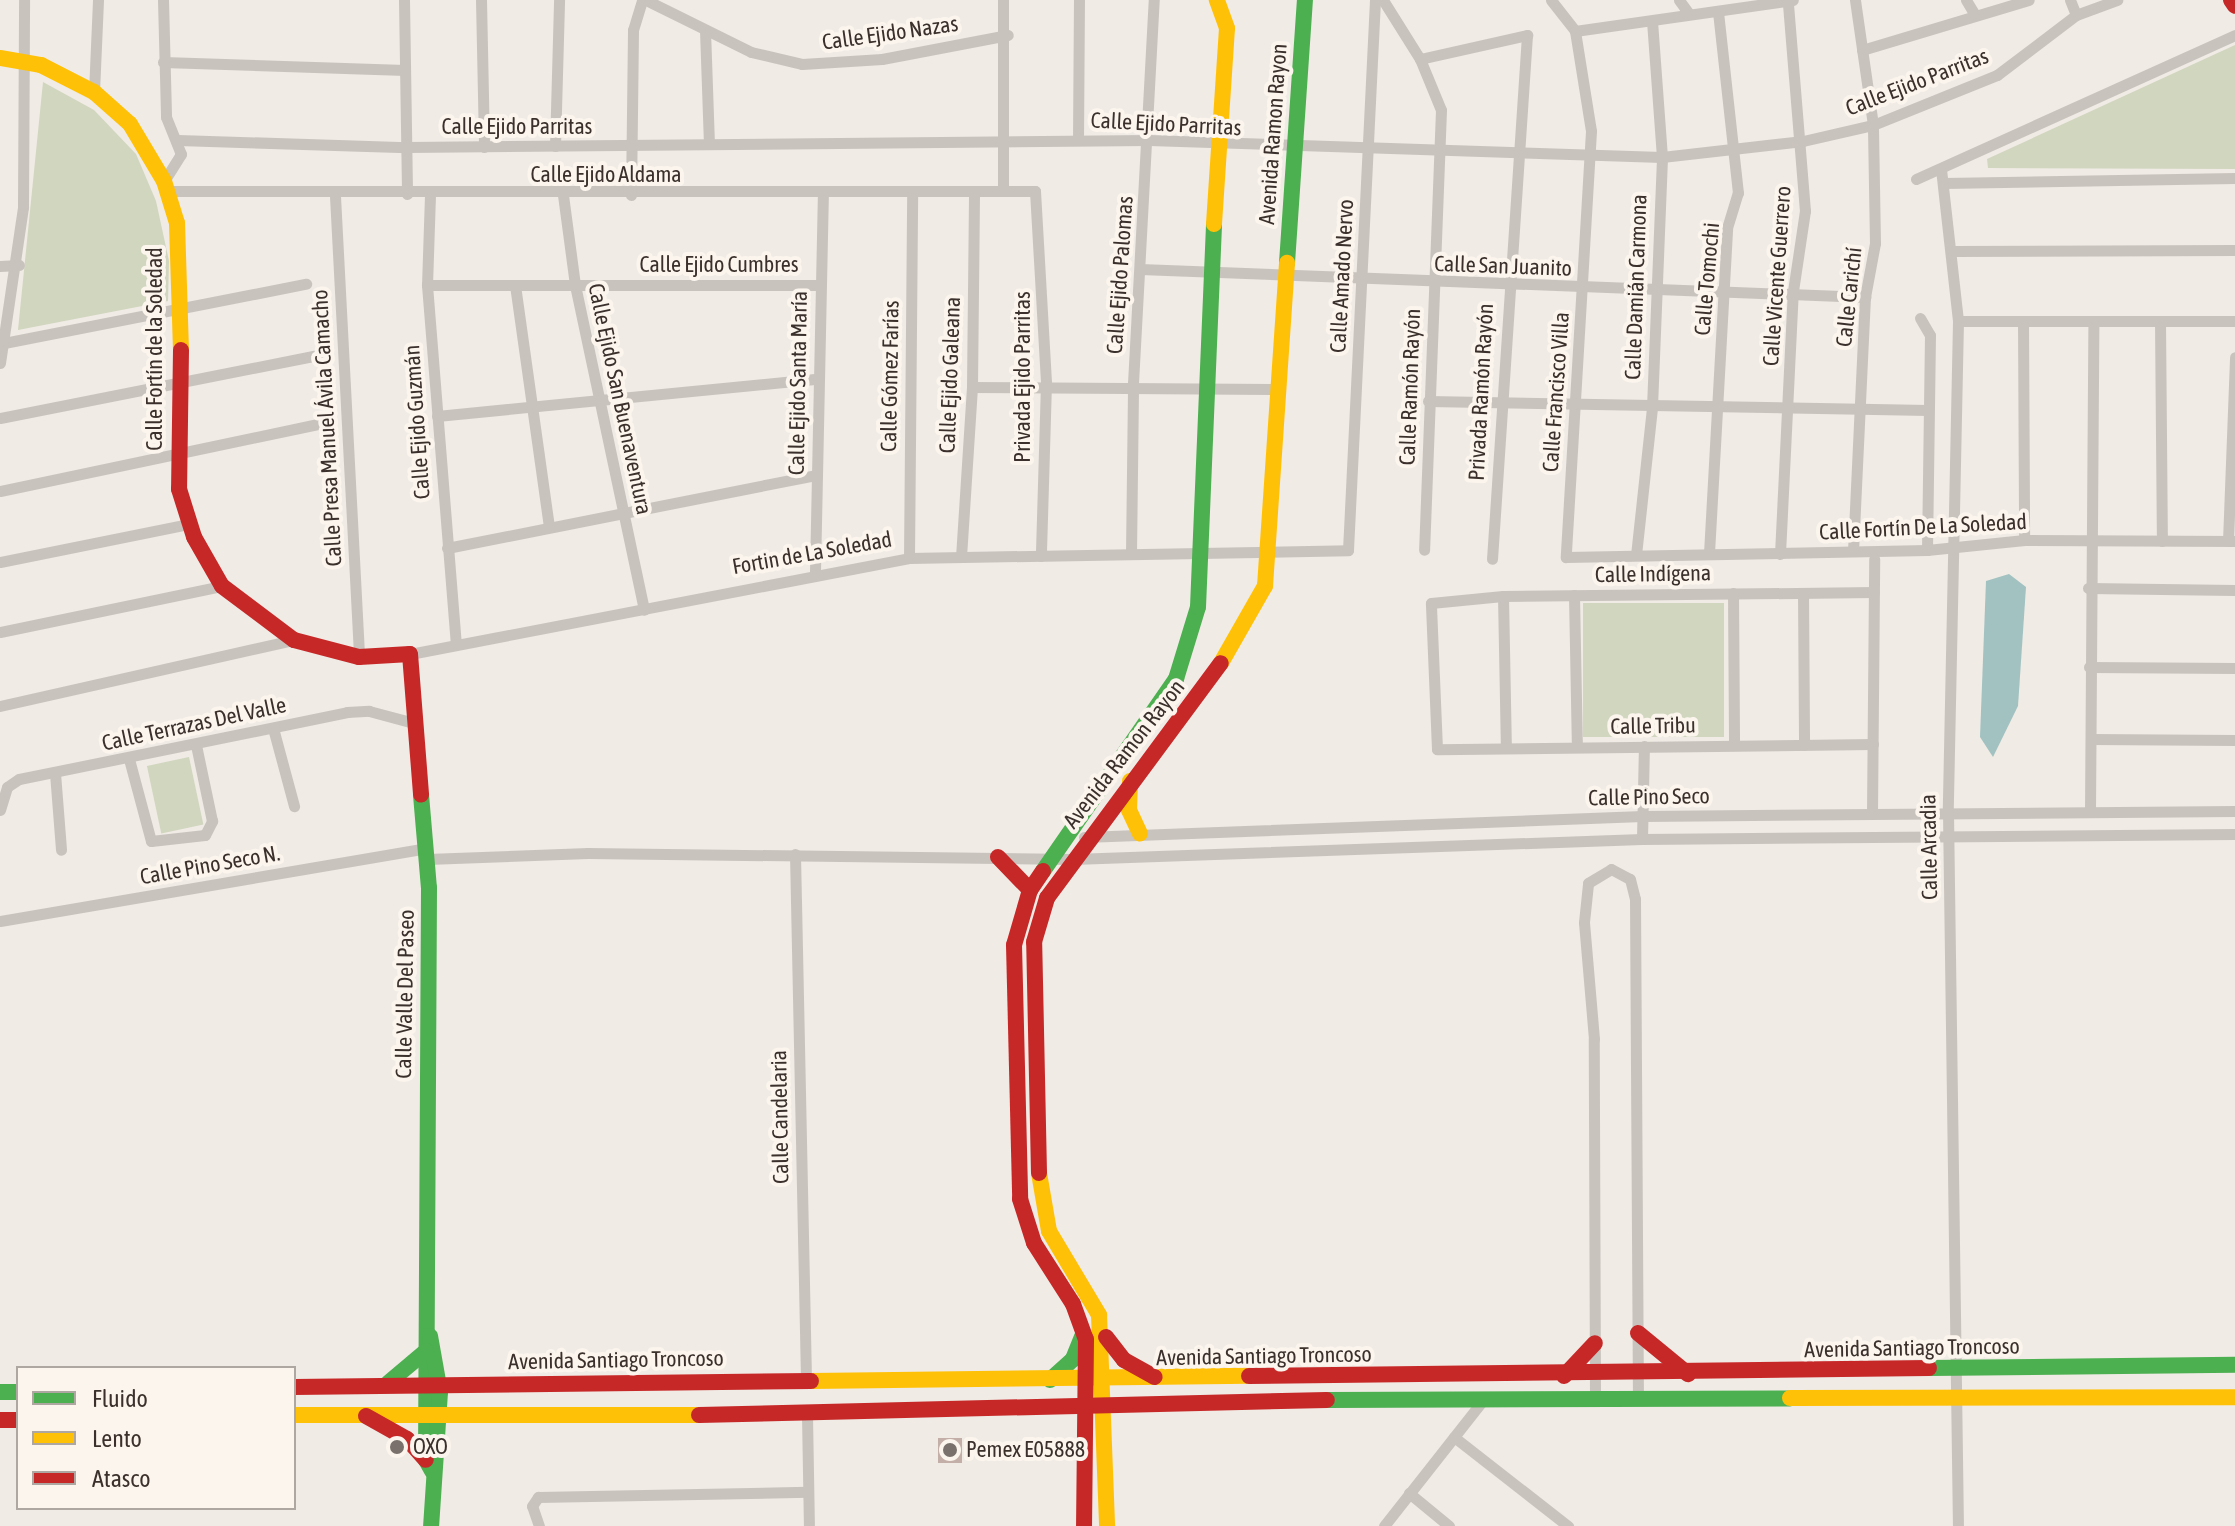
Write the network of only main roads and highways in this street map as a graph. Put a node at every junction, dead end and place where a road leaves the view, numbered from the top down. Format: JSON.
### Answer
{"nodes":[{"id":1,"x":1305,"y":0,"type":"edge"},
{"id":2,"x":2231,"y":0,"type":"edge"},
{"id":3,"x":1220,"y":1,"type":"edge"},
{"id":4,"x":2235,"y":6,"type":"edge"},
{"id":5,"x":0,"y":58,"type":"edge"},
{"id":6,"x":294,"y":640,"type":"joint"},
{"id":7,"x":410,"y":654,"type":"joint"},
{"id":8,"x":1130,"y":781,"type":"junction"},
{"id":9,"x":1140,"y":834,"type":"road end"},
{"id":10,"x":998,"y":857,"type":"road end"},
{"id":11,"x":1030,"y":890,"type":"junction"},
{"id":12,"x":1084,"y":1331,"type":"junction"},
{"id":13,"x":1102,"y":1332,"type":"junction"},
{"id":14,"x":1638,"y":1333,"type":"road end"},
{"id":15,"x":428,"y":1343,"type":"junction"},
{"id":16,"x":1595,"y":1343,"type":"road end"},
{"id":17,"x":2235,"y":1365,"type":"edge"},
{"id":18,"x":1688,"y":1374,"type":"junction"},
{"id":19,"x":1564,"y":1376,"type":"junction"},
{"id":20,"x":1050,"y":1380,"type":"junction"},
{"id":21,"x":1106,"y":1380,"type":"junction"},
{"id":22,"x":1160,"y":1380,"type":"junction"},
{"id":23,"x":1084,"y":1381,"type":"junction"},
{"id":24,"x":386,"y":1385,"type":"junction"},
{"id":25,"x":296,"y":1387,"type":"edge"},
{"id":26,"x":433,"y":1387,"type":"junction"},
{"id":27,"x":2235,"y":1397,"type":"edge"},
{"id":28,"x":1085,"y":1404,"type":"junction"},
{"id":29,"x":1107,"y":1404,"type":"junction"},
{"id":30,"x":433,"y":1413,"type":"junction"},
{"id":31,"x":361,"y":1414,"type":"junction"},
{"id":32,"x":296,"y":1415,"type":"edge"},
{"id":33,"x":429,"y":1465,"type":"junction"},
{"id":34,"x":431,"y":1526,"type":"edge"},
{"id":35,"x":1084,"y":1526,"type":"edge"},
{"id":36,"x":1107,"y":1526,"type":"edge"}],
"edges":[{"from":1,"to":8,"type":"main road","name":"Avenida Ramon Rayon"},
{"from":2,"to":4,"type":"main road"},
{"from":3,"to":11,"type":"main road","name":"Avenida Ramon Rayon"},
{"from":5,"to":6,"type":"main road","name":"Calle Fortín de la Soledad"},
{"from":6,"to":7,"type":"main road","name":"Fortin de La Soledad"},
{"from":7,"to":15,"type":"main road","name":"Calle Valle Del Paseo"},
{"from":8,"to":9,"type":"main road"},
{"from":8,"to":13,"type":"main road","name":"Avenida Ramon Rayon"},
{"from":10,"to":11,"type":"main road"},
{"from":11,"to":12,"type":"main road","name":"Avenida Ramon Rayon"},
{"from":12,"to":20,"type":"main road"},
{"from":12,"to":23,"type":"main road","name":"Avenida Ramon Rayon"},
{"from":13,"to":21,"type":"main road","name":"Avenida Ramon Rayon"},
{"from":13,"to":22,"type":"main road"},
{"from":14,"to":18,"type":"main road"},
{"from":15,"to":24,"type":"main road"},
{"from":15,"to":26,"type":"main road","name":"Calle Valle Del Paseo"},
{"from":16,"to":19,"type":"main road"},
{"from":17,"to":18,"type":"main road","name":"Avenida Santiago Troncoso"},
{"from":18,"to":19,"type":"main road","name":"Avenida Santiago Troncoso"},
{"from":19,"to":22,"type":"main road","name":"Avenida Santiago Troncoso"},
{"from":20,"to":23,"type":"main road","name":"Avenida Santiago Troncoso"},
{"from":20,"to":26,"type":"main road","name":"Avenida Santiago Troncoso"},
{"from":21,"to":22,"type":"main road","name":"Avenida Santiago Troncoso"},
{"from":21,"to":23,"type":"main road","name":"Avenida Santiago Troncoso"},
{"from":21,"to":29,"type":"main road","name":"Avenida Ramon Rayon"},
{"from":23,"to":28,"type":"main road","name":"Avenida Ramon Rayon"},
{"from":24,"to":25,"type":"main road","name":"Avenida Santiago Troncoso"},
{"from":24,"to":26,"type":"main road","name":"Avenida Santiago Troncoso"},
{"from":26,"to":30,"type":"main road","name":"Calle Valle Del Paseo"},
{"from":27,"to":29,"type":"main road","name":"Avenida Santiago Troncoso"},
{"from":28,"to":29,"type":"main road","name":"Avenida Santiago Troncoso"},
{"from":28,"to":30,"type":"main road","name":"Avenida Santiago Troncoso"},
{"from":28,"to":35,"type":"main road","name":"Avenida Ramon Rayon"},
{"from":29,"to":36,"type":"main road","name":"Avenida Ramon Rayon"},
{"from":30,"to":31,"type":"main road","name":"Avenida Santiago Troncoso"},
{"from":30,"to":33,"type":"main road","name":"Calle Valle Del Paseo"},
{"from":31,"to":32,"type":"main road","name":"Avenida Santiago Troncoso"},
{"from":31,"to":33,"type":"main road"},
{"from":33,"to":34,"type":"main road","name":"Calle Valle Del Paseo"}]}
